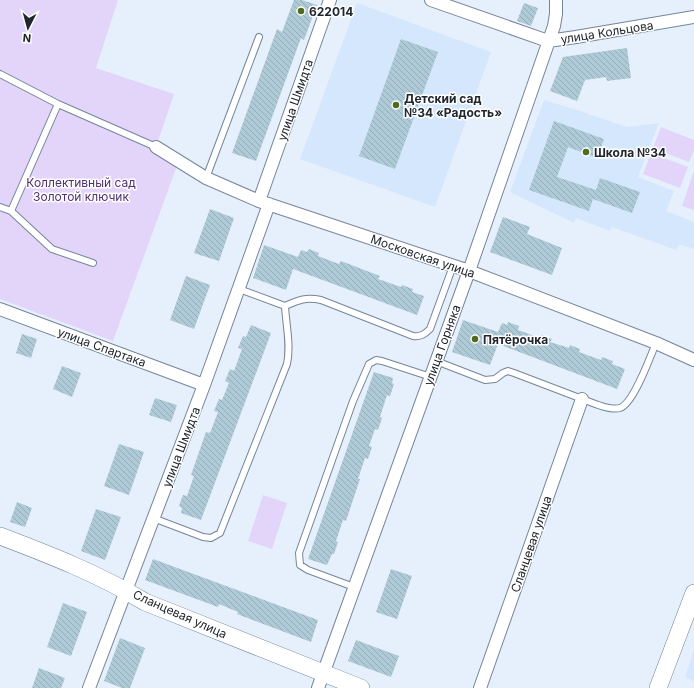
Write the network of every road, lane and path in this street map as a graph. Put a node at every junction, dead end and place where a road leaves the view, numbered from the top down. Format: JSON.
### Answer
{"nodes":[{"id":1,"x":330,"y":0,"type":"edge"},
{"id":2,"x":431,"y":0,"type":"edge"},
{"id":3,"x":556,"y":0,"type":"edge"},
{"id":4,"x":694,"y":18,"type":"edge"},
{"id":5,"x":259,"y":37,"type":"dead end"},
{"id":6,"x":548,"y":41,"type":"junction"},
{"id":7,"x":0,"y":74,"type":"edge"},
{"id":8,"x":58,"y":104,"type":"junction"},
{"id":9,"x":156,"y":147,"type":"joint"},
{"id":10,"x":206,"y":178,"type":"junction"},
{"id":11,"x":264,"y":203,"type":"junction"},
{"id":12,"x":0,"y":207,"type":"edge"},
{"id":13,"x":11,"y":212,"type":"junction"},
{"id":14,"x":93,"y":263,"type":"dead end"},
{"id":15,"x":454,"y":266,"type":"junction"},
{"id":16,"x":469,"y":271,"type":"junction"},
{"id":17,"x":239,"y":289,"type":"junction"},
{"id":18,"x":284,"y":306,"type":"junction"},
{"id":19,"x":0,"y":309,"type":"edge"},
{"id":20,"x":656,"y":343,"type":"junction"},
{"id":21,"x":694,"y":360,"type":"edge"},
{"id":22,"x":436,"y":361,"type":"junction"},
{"id":23,"x":430,"y":377,"type":"junction"},
{"id":24,"x":204,"y":385,"type":"junction"},
{"id":25,"x":582,"y":399,"type":"junction"},
{"id":26,"x":153,"y":518,"type":"junction"},
{"id":27,"x":0,"y":536,"type":"edge"},
{"id":28,"x":354,"y":587,"type":"junction"},
{"id":29,"x":126,"y":590,"type":"junction"},
{"id":30,"x":694,"y":592,"type":"edge"},
{"id":31,"x":321,"y":680,"type":"edge"},
{"id":32,"x":89,"y":688,"type":"edge"},
{"id":33,"x":361,"y":688,"type":"edge"},
{"id":34,"x":480,"y":688,"type":"edge"},
{"id":35,"x":658,"y":688,"type":"edge"}],
"edges":[{"from":1,"to":11,"type":"street","name":"улица Шмидта"},
{"from":2,"to":6,"type":"street","name":"улица Кольцова"},
{"from":3,"to":6,"type":"street","name":"улица Горняка"},
{"from":4,"to":6,"type":"street","name":"улица Кольцова"},
{"from":5,"to":10,"type":"lane"},
{"from":6,"to":16,"type":"street","name":"улица Горняка"},
{"from":7,"to":8,"type":"lane"},
{"from":8,"to":9,"type":"lane"},
{"from":8,"to":13,"type":"lane"},
{"from":9,"to":10,"type":"street","name":"Московская улица"},
{"from":10,"to":11,"type":"street","name":"Московская улица"},
{"from":11,"to":15,"type":"street","name":"Московская улица"},
{"from":11,"to":17,"type":"street","name":"улица Шмидта"},
{"from":12,"to":13,"type":"lane"},
{"from":13,"to":14,"type":"lane"},
{"from":15,"to":16,"type":"street","name":"Московская улица"},
{"from":15,"to":18,"type":"lane"},
{"from":16,"to":20,"type":"street","name":"Московская улица"},
{"from":16,"to":22,"type":"street","name":"улица Горняка"},
{"from":17,"to":18,"type":"lane"},
{"from":17,"to":24,"type":"street","name":"улица Шмидта"},
{"from":18,"to":26,"type":"lane"},
{"from":19,"to":24,"type":"street","name":"улица Спартака"},
{"from":20,"to":21,"type":"street","name":"Московская улица"},
{"from":20,"to":25,"type":"lane"},
{"from":22,"to":23,"type":"street","name":"улица Горняка"},
{"from":22,"to":25,"type":"lane"},
{"from":23,"to":28,"type":"street","name":"улица Горняка"},
{"from":23,"to":28,"type":"lane"},
{"from":24,"to":26,"type":"street","name":"улица Шмидта"},
{"from":25,"to":34,"type":"street","name":"Сланцевая улица"},
{"from":26,"to":29,"type":"street","name":"улица Шмидта"},
{"from":27,"to":29,"type":"main road","name":"Сланцевая улица"},
{"from":28,"to":31,"type":"street","name":"улица Горняка"},
{"from":29,"to":31,"type":"main road","name":"Сланцевая улица"},
{"from":29,"to":32,"type":"street","name":"улица Шмидта"},
{"from":30,"to":35,"type":"main road"},
{"from":31,"to":33,"type":"main road","name":"Сланцевая улица"}]}
